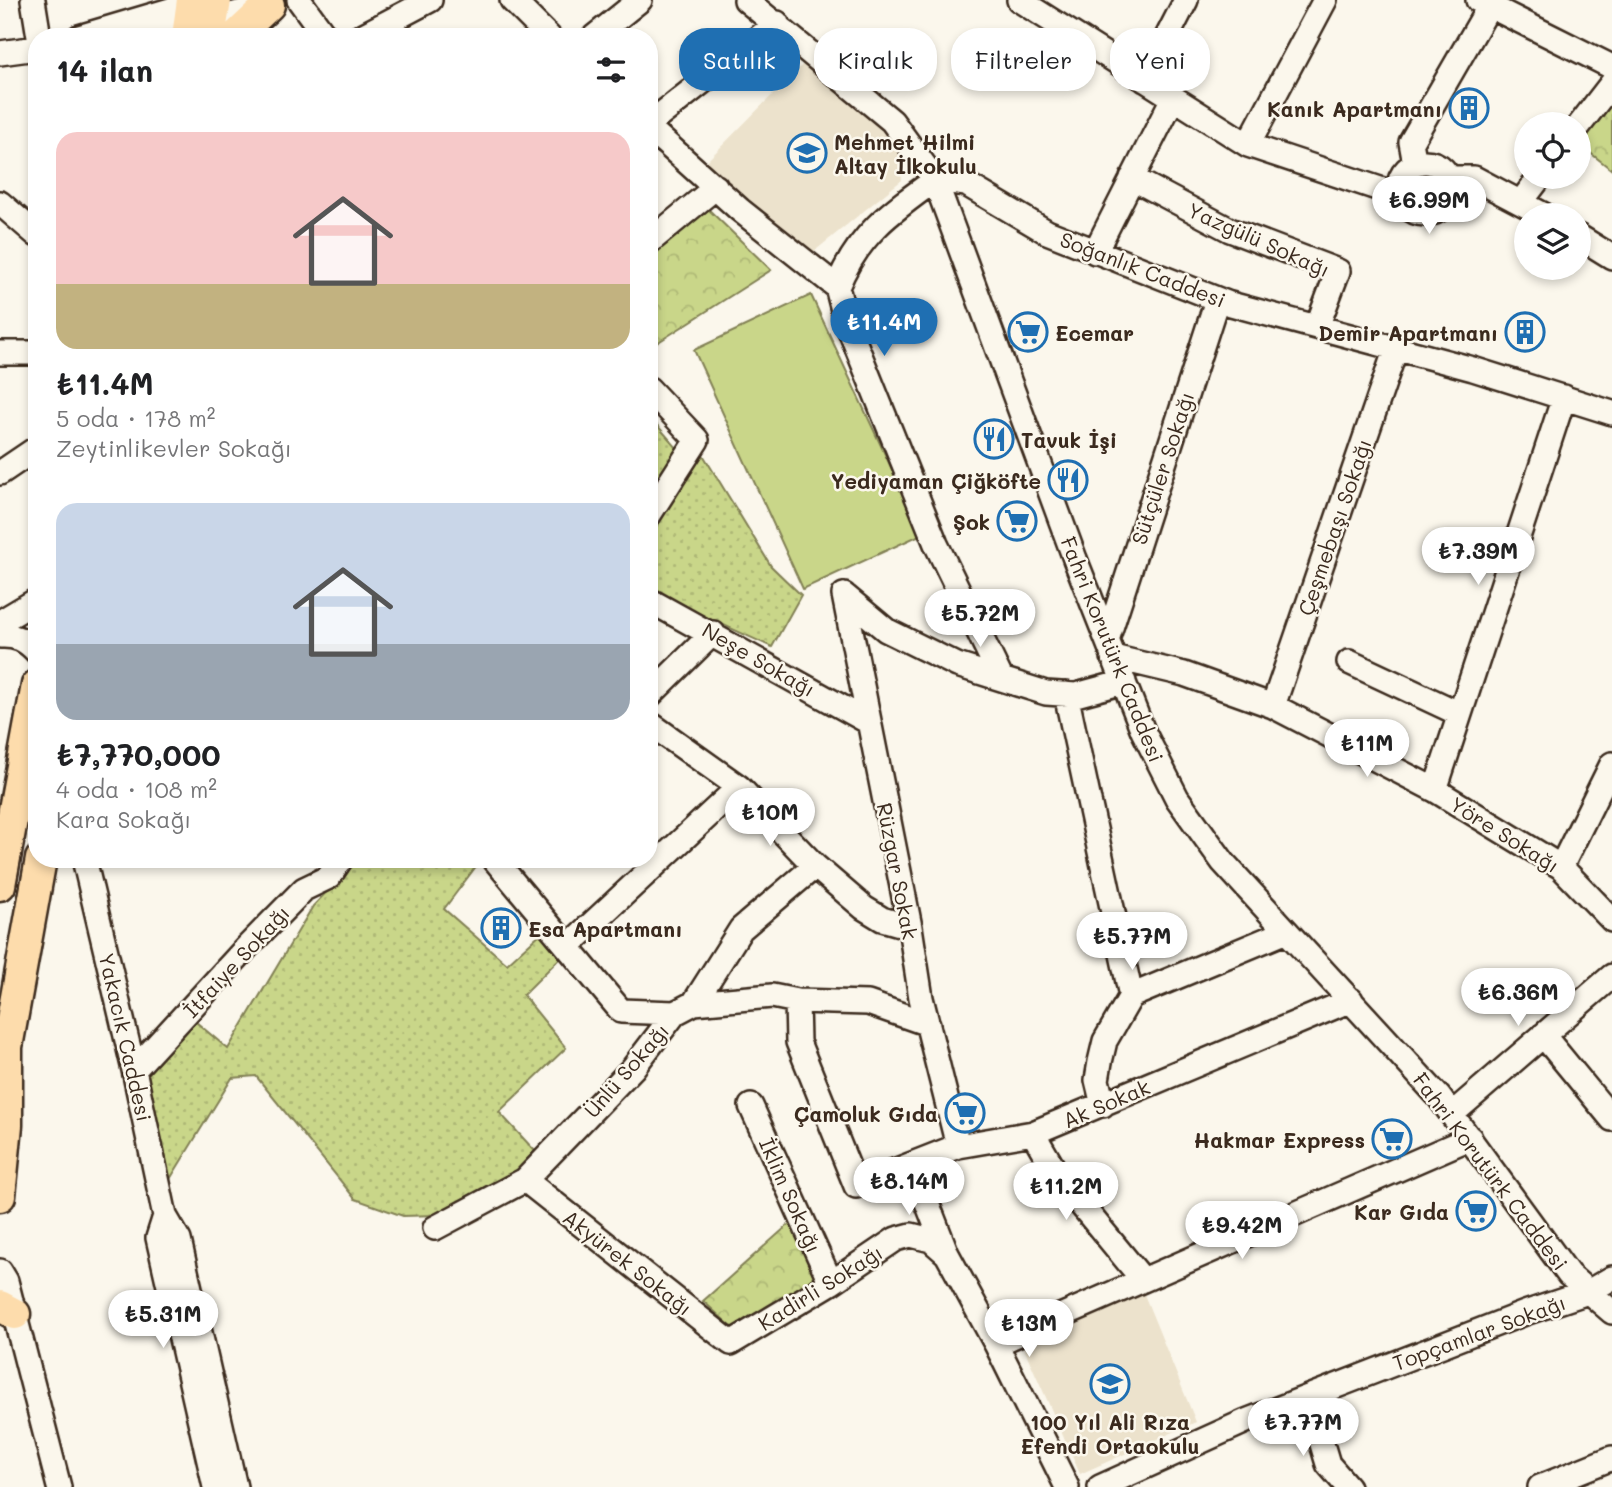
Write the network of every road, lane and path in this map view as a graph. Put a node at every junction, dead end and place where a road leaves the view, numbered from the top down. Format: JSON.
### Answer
{"nodes":[{"id":1,"x":33,"y":0,"type":"edge"},
{"id":2,"x":299,"y":0,"type":"edge"},
{"id":3,"x":430,"y":0,"type":"edge"},
{"id":4,"x":512,"y":0,"type":"edge"},
{"id":5,"x":640,"y":0,"type":"edge"},
{"id":6,"x":746,"y":0,"type":"edge"},
{"id":7,"x":1019,"y":0,"type":"edge"},
{"id":8,"x":1185,"y":0,"type":"edge"},
{"id":9,"x":1325,"y":0,"type":"edge"},
{"id":10,"x":1487,"y":2,"type":"edge"},
{"id":11,"x":275,"y":3,"type":"edge"},
{"id":12,"x":1043,"y":6,"type":"edge"},
{"id":13,"x":204,"y":18,"type":"edge"},
{"id":14,"x":776,"y":23,"type":"junction"},
{"id":15,"x":38,"y":28,"type":"edge"},
{"id":16,"x":138,"y":28,"type":"edge"},
{"id":17,"x":174,"y":28,"type":"edge"},
{"id":18,"x":320,"y":28,"type":"edge"},
{"id":19,"x":377,"y":28,"type":"edge"},
{"id":20,"x":540,"y":28,"type":"edge"},
{"id":21,"x":605,"y":28,"type":"edge"},
{"id":22,"x":1171,"y":28,"type":"edge"},
{"id":23,"x":28,"y":49,"type":"edge"},
{"id":24,"x":0,"y":53,"type":"edge"},
{"id":25,"x":1110,"y":55,"type":"edge"},
{"id":26,"x":28,"y":65,"type":"edge"},
{"id":27,"x":1612,"y":67,"type":"edge"},
{"id":28,"x":0,"y":68,"type":"edge"},
{"id":29,"x":1612,"y":83,"type":"edge"},
{"id":30,"x":1162,"y":91,"type":"edge"},
{"id":31,"x":1173,"y":98,"type":"junction"},
{"id":32,"x":1590,"y":112,"type":"edge"},
{"id":33,"x":658,"y":119,"type":"edge"},
{"id":34,"x":658,"y":134,"type":"edge"},
{"id":35,"x":1248,"y":145,"type":"junction"},
{"id":36,"x":1415,"y":164,"type":"junction"},
{"id":37,"x":1132,"y":178,"type":"junction"},
{"id":38,"x":1450,"y":178,"type":"junction"},
{"id":39,"x":935,"y":180,"type":"junction"},
{"id":40,"x":716,"y":187,"type":"junction"},
{"id":41,"x":1531,"y":189,"type":"edge"},
{"id":42,"x":1401,"y":196,"type":"junction"},
{"id":43,"x":1521,"y":202,"type":"joint"},
{"id":44,"x":0,"y":203,"type":"edge"},
{"id":45,"x":28,"y":227,"type":"edge"},
{"id":46,"x":658,"y":235,"type":"edge"},
{"id":47,"x":1591,"y":244,"type":"edge"},
{"id":48,"x":1096,"y":252,"type":"junction"},
{"id":49,"x":1612,"y":257,"type":"edge"},
{"id":50,"x":837,"y":287,"type":"junction"},
{"id":51,"x":1217,"y":299,"type":"junction"},
{"id":52,"x":1317,"y":327,"type":"junction"},
{"id":53,"x":1396,"y":348,"type":"junction"},
{"id":54,"x":0,"y":353,"type":"edge"},
{"id":55,"x":28,"y":353,"type":"edge"},
{"id":56,"x":1564,"y":397,"type":"junction"},
{"id":57,"x":658,"y":398,"type":"edge"},
{"id":58,"x":1612,"y":413,"type":"edge"},
{"id":59,"x":28,"y":454,"type":"edge"},
{"id":60,"x":0,"y":473,"type":"edge"},
{"id":61,"x":658,"y":501,"type":"edge"},
{"id":62,"x":28,"y":605,"type":"edge"},
{"id":63,"x":658,"y":605,"type":"edge"},
{"id":64,"x":0,"y":622,"type":"edge"},
{"id":65,"x":28,"y":627,"type":"edge"},
{"id":66,"x":713,"y":633,"type":"junction"},
{"id":67,"x":0,"y":634,"type":"edge"},
{"id":68,"x":28,"y":642,"type":"edge"},
{"id":69,"x":1111,"y":647,"type":"junction"},
{"id":70,"x":1349,"y":662,"type":"dead end"},
{"id":71,"x":1001,"y":678,"type":"junction"},
{"id":72,"x":1124,"y":682,"type":"junction"},
{"id":73,"x":658,"y":687,"type":"edge"},
{"id":74,"x":1066,"y":694,"type":"junction"},
{"id":75,"x":1273,"y":706,"type":"junction"},
{"id":76,"x":1460,"y":714,"type":"junction"},
{"id":77,"x":867,"y":721,"type":"junction"},
{"id":78,"x":658,"y":729,"type":"edge"},
{"id":79,"x":28,"y":734,"type":"edge"},
{"id":80,"x":1612,"y":764,"type":"edge"},
{"id":81,"x":739,"y":787,"type":"junction"},
{"id":82,"x":1435,"y":790,"type":"junction"},
{"id":83,"x":658,"y":862,"type":"edge"},
{"id":84,"x":815,"y":866,"type":"junction"},
{"id":85,"x":1561,"y":867,"type":"junction"},
{"id":86,"x":39,"y":868,"type":"edge"},
{"id":87,"x":86,"y":868,"type":"edge"},
{"id":88,"x":327,"y":868,"type":"edge"},
{"id":89,"x":502,"y":868,"type":"edge"},
{"id":90,"x":652,"y":868,"type":"edge"},
{"id":91,"x":0,"y":885,"type":"edge"},
{"id":92,"x":1612,"y":920,"type":"edge"},
{"id":93,"x":911,"y":927,"type":"junction"},
{"id":94,"x":1285,"y":932,"type":"junction"},
{"id":95,"x":568,"y":946,"type":"junction"},
{"id":96,"x":1612,"y":976,"type":"edge"},
{"id":97,"x":1131,"y":996,"type":"junction"},
{"id":98,"x":1351,"y":1000,"type":"junction"},
{"id":99,"x":797,"y":1001,"type":"junction"},
{"id":100,"x":685,"y":1008,"type":"junction"},
{"id":101,"x":928,"y":1024,"type":"junction"},
{"id":102,"x":1543,"y":1035,"type":"junction"},
{"id":103,"x":135,"y":1070,"type":"junction"},
{"id":104,"x":1103,"y":1105,"type":"junction"},
{"id":105,"x":751,"y":1106,"type":"dead end"},
{"id":106,"x":1452,"y":1114,"type":"junction"},
{"id":107,"x":1612,"y":1119,"type":"edge"},
{"id":108,"x":1033,"y":1133,"type":"junction"},
{"id":109,"x":1470,"y":1138,"type":"junction"},
{"id":110,"x":958,"y":1146,"type":"junction"},
{"id":111,"x":912,"y":1164,"type":"junction"},
{"id":112,"x":525,"y":1180,"type":"junction"},
{"id":113,"x":1,"y":1184,"type":"edge"},
{"id":114,"x":165,"y":1216,"type":"junction"},
{"id":115,"x":435,"y":1228,"type":"dead end"},
{"id":116,"x":947,"y":1254,"type":"junction"},
{"id":117,"x":0,"y":1271,"type":"edge"},
{"id":118,"x":1612,"y":1278,"type":"edge"},
{"id":119,"x":1143,"y":1280,"type":"junction"},
{"id":120,"x":831,"y":1283,"type":"junction"},
{"id":121,"x":1588,"y":1292,"type":"junction"},
{"id":122,"x":7,"y":1310,"type":"edge"},
{"id":123,"x":1612,"y":1312,"type":"edge"},
{"id":124,"x":731,"y":1343,"type":"joint"},
{"id":125,"x":996,"y":1344,"type":"junction"},
{"id":126,"x":1308,"y":1397,"type":"junction"},
{"id":127,"x":1612,"y":1458,"type":"edge"},
{"id":128,"x":59,"y":1487,"type":"edge"},
{"id":129,"x":215,"y":1487,"type":"edge"},
{"id":130,"x":235,"y":1487,"type":"edge"},
{"id":131,"x":1067,"y":1487,"type":"edge"},
{"id":132,"x":1100,"y":1487,"type":"edge"},
{"id":133,"x":1348,"y":1487,"type":"edge"},
{"id":134,"x":1540,"y":1487,"type":"edge"}],
"edges":[{"from":1,"to":15,"type":"street"},
{"from":2,"to":18,"type":"street"},
{"from":3,"to":19,"type":"street"},
{"from":4,"to":20,"type":"street"},
{"from":5,"to":21,"type":"street"},
{"from":6,"to":14,"type":"street"},
{"from":7,"to":12,"type":"street"},
{"from":8,"to":22,"type":"street"},
{"from":9,"to":35,"type":"street"},
{"from":10,"to":27,"type":"street"},
{"from":10,"to":36,"type":"street"},
{"from":11,"to":13,"type":"main road"},
{"from":12,"to":25,"type":"street"},
{"from":13,"to":16,"type":"street"},
{"from":13,"to":17,"type":"street"},
{"from":14,"to":33,"type":"street"},
{"from":14,"to":39,"type":"street"},
{"from":23,"to":24,"type":"street"},
{"from":26,"to":28,"type":"street"},
{"from":29,"to":32,"type":"street"},
{"from":30,"to":31,"type":"street"},
{"from":31,"to":35,"type":"street"},
{"from":31,"to":37,"type":"street"},
{"from":34,"to":40,"type":"street"},
{"from":35,"to":42,"type":"street"},
{"from":36,"to":38,"type":"street"},
{"from":36,"to":42,"type":"street"},
{"from":37,"to":48,"type":"street"},
{"from":37,"to":52,"type":"street","name":"Yazgülü Sokağı"},
{"from":38,"to":42,"type":"street"},
{"from":38,"to":43,"type":"street"},
{"from":39,"to":48,"type":"street","name":"Soğanlık Caddesi"},
{"from":39,"to":50,"type":"street"},
{"from":39,"to":69,"type":"street","name":"Fahri Korutürk Caddesi"},
{"from":40,"to":46,"type":"street"},
{"from":40,"to":50,"type":"street"},
{"from":41,"to":43,"type":"street"},
{"from":44,"to":45,"type":"street"},
{"from":47,"to":49,"type":"street"},
{"from":48,"to":51,"type":"street","name":"Soğanlık Caddesi"},
{"from":50,"to":71,"type":"street"},
{"from":51,"to":52,"type":"street","name":"Soğanlık Caddesi"},
{"from":51,"to":69,"type":"street","name":"Sütçüler Sokağı"},
{"from":52,"to":53,"type":"street","name":"Soğanlık Caddesi"},
{"from":53,"to":56,"type":"street","name":"Soğanlık Caddesi"},
{"from":53,"to":75,"type":"street","name":"Çeşmebaşı Sokağı"},
{"from":54,"to":55,"type":"street"},
{"from":56,"to":58,"type":"street","name":"Soğanlık Caddesi"},
{"from":56,"to":76,"type":"street"},
{"from":57,"to":61,"type":"street"},
{"from":59,"to":60,"type":"street"},
{"from":62,"to":64,"type":"street"},
{"from":63,"to":66,"type":"street","name":"Neşe Sokağı"},
{"from":65,"to":67,"type":"street"},
{"from":66,"to":73,"type":"street"},
{"from":66,"to":77,"type":"street","name":"Neşe Sokağı"},
{"from":67,"to":68,"type":"street"},
{"from":69,"to":72,"type":"street","name":"Fahri Korutürk Caddesi"},
{"from":69,"to":75,"type":"street","name":"Yöre Sokağı"},
{"from":70,"to":76,"type":"street"},
{"from":71,"to":74,"type":"street"},
{"from":71,"to":77,"type":"street","name":"Rüzgar Sokak"},
{"from":72,"to":74,"type":"street"},
{"from":72,"to":94,"type":"street","name":"Fahri Korutürk Caddesi"},
{"from":74,"to":97,"type":"street"},
{"from":75,"to":82,"type":"street","name":"Yöre Sokağı"},
{"from":76,"to":82,"type":"street"},
{"from":77,"to":93,"type":"street","name":"Rüzgar Sokak"},
{"from":78,"to":81,"type":"street"},
{"from":79,"to":91,"type":"main road"},
{"from":80,"to":85,"type":"street"},
{"from":81,"to":83,"type":"street"},
{"from":81,"to":84,"type":"street"},
{"from":82,"to":85,"type":"street","name":"Yöre Sokağı"},
{"from":84,"to":93,"type":"street"},
{"from":84,"to":100,"type":"street","name":"Ünlü Sokağı"},
{"from":85,"to":92,"type":"street","name":"Yöre Sokağı"},
{"from":86,"to":113,"type":"main road"},
{"from":87,"to":103,"type":"street","name":"Yakacık Caddesi"},
{"from":88,"to":103,"type":"street","name":"İtfaiye Sokağı"},
{"from":89,"to":95,"type":"street"},
{"from":90,"to":95,"type":"street"},
{"from":93,"to":101,"type":"street","name":"Rüzgar Sokak"},
{"from":94,"to":97,"type":"street"},
{"from":94,"to":98,"type":"street","name":"Fahri Korutürk Caddesi"},
{"from":95,"to":100,"type":"street"},
{"from":96,"to":102,"type":"street"},
{"from":97,"to":104,"type":"street"},
{"from":98,"to":104,"type":"street","name":"Ak Sokak"},
{"from":98,"to":106,"type":"street","name":"Fahri Korutürk Caddesi"},
{"from":99,"to":100,"type":"street"},
{"from":99,"to":101,"type":"street"},
{"from":99,"to":111,"type":"street","name":"Ak Sokak"},
{"from":100,"to":112,"type":"street","name":"Ünlü Sokağı"},
{"from":101,"to":110,"type":"street","name":"Rüzgar Sokak"},
{"from":102,"to":106,"type":"street"},
{"from":102,"to":107,"type":"street"},
{"from":103,"to":114,"type":"street","name":"Yakacık Caddesi"},
{"from":104,"to":108,"type":"street","name":"Ak Sokak"},
{"from":105,"to":120,"type":"street","name":"İklim Sokağı"},
{"from":106,"to":109,"type":"street","name":"Fahri Korutürk Caddesi"},
{"from":108,"to":110,"type":"street","name":"Ak Sokak"},
{"from":108,"to":119,"type":"street"},
{"from":109,"to":119,"type":"street"},
{"from":109,"to":121,"type":"street","name":"Fahri Korutürk Caddesi"},
{"from":110,"to":111,"type":"street","name":"Ak Sokak"},
{"from":111,"to":116,"type":"street"},
{"from":112,"to":115,"type":"street","name":"Ünlü Sokağı"},
{"from":112,"to":124,"type":"street","name":"Akyürek Sokağı"},
{"from":114,"to":129,"type":"street","name":"Yakacık Caddesi"},
{"from":114,"to":130,"type":"street","name":"Yakacık Caddesi"},
{"from":116,"to":120,"type":"street","name":"Kadirli Sokağı"},
{"from":116,"to":125,"type":"street"},
{"from":117,"to":122,"type":"street"},
{"from":118,"to":121,"type":"street","name":"Topçamlar Sokağı"},
{"from":119,"to":125,"type":"street"},
{"from":120,"to":124,"type":"street","name":"Kadirli Sokağı"},
{"from":121,"to":123,"type":"street","name":"Fahri Korutürk Caddesi"},
{"from":121,"to":126,"type":"street","name":"Topçamlar Sokağı"},
{"from":122,"to":128,"type":"street"},
{"from":125,"to":131,"type":"street"},
{"from":126,"to":132,"type":"street","name":"Topçamlar Sokağı"},
{"from":126,"to":133,"type":"street"},
{"from":127,"to":134,"type":"street"}]}
